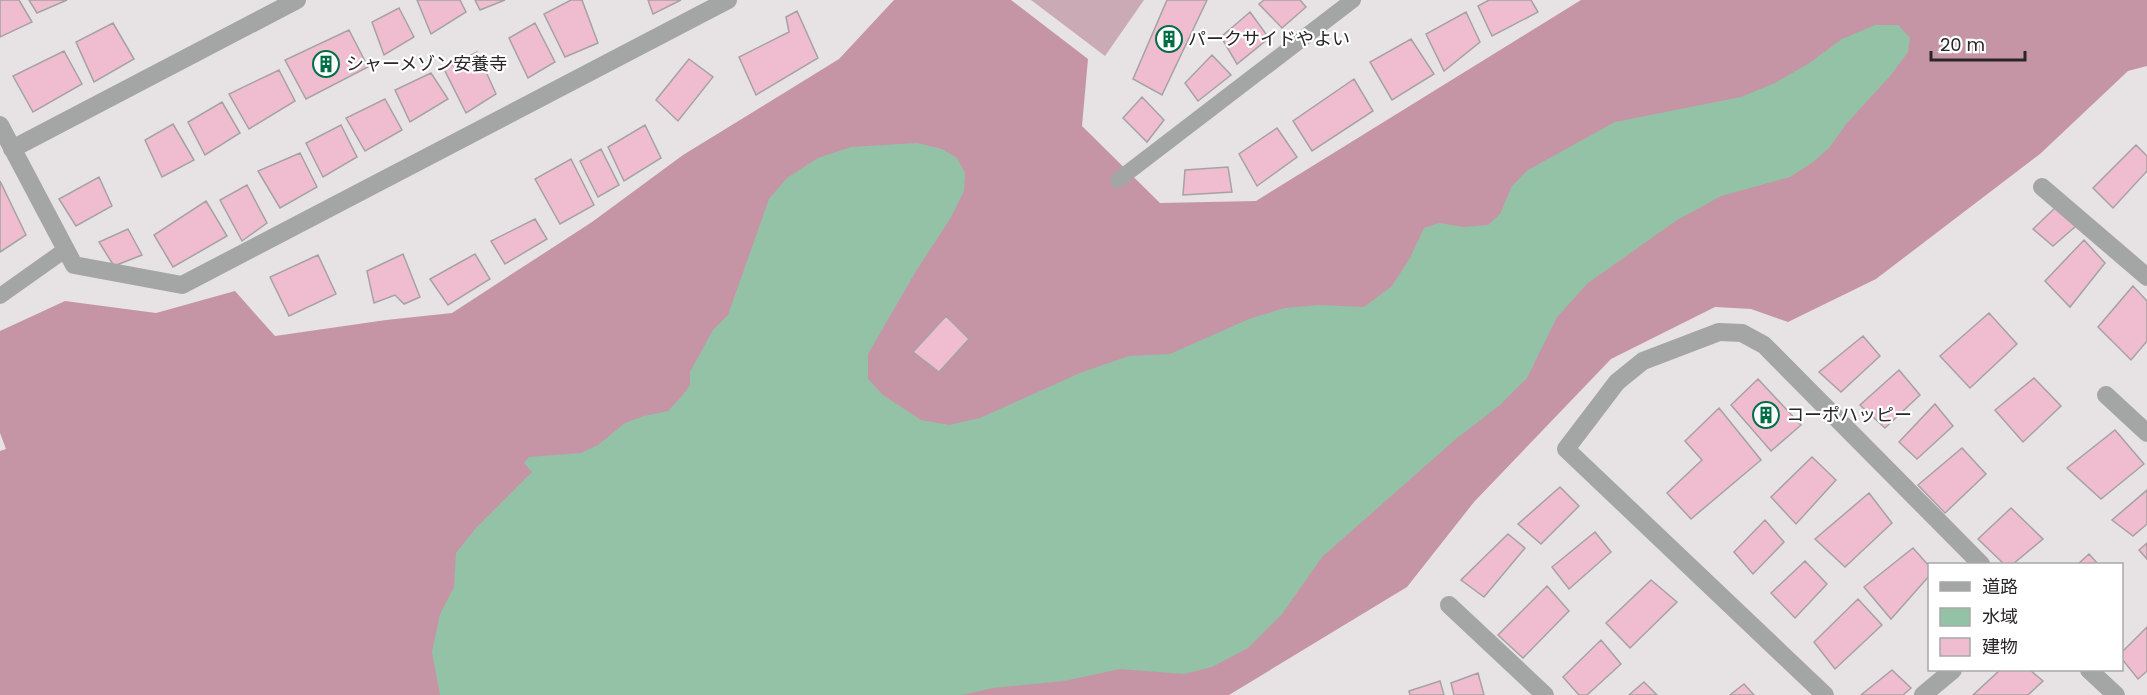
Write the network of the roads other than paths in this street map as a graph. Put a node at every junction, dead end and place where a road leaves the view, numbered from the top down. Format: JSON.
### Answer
{"nodes":[{"id":1,"x":297,"y":0,"type":"edge"},
{"id":2,"x":728,"y":0,"type":"edge"},
{"id":3,"x":1353,"y":0,"type":"edge"},
{"id":4,"x":0,"y":125,"type":"edge"},
{"id":5,"x":12,"y":149,"type":"junction"},
{"id":6,"x":1118,"y":180,"type":"dead end"},
{"id":7,"x":2042,"y":187,"type":"dead end"},
{"id":8,"x":65,"y":250,"type":"junction"},
{"id":9,"x":2147,"y":277,"type":"edge"},
{"id":10,"x":0,"y":296,"type":"edge"},
{"id":11,"x":2106,"y":395,"type":"dead end"},
{"id":12,"x":2147,"y":433,"type":"edge"},
{"id":13,"x":1980,"y":563,"type":"edge"},
{"id":14,"x":1449,"y":604,"type":"dead end"},
{"id":15,"x":1951,"y":671,"type":"edge"},
{"id":16,"x":2091,"y":671,"type":"edge"},
{"id":17,"x":1545,"y":695,"type":"edge"},
{"id":18,"x":1825,"y":695,"type":"edge"},
{"id":19,"x":1923,"y":695,"type":"edge"},
{"id":20,"x":2116,"y":695,"type":"edge"}],
"edges":[{"from":1,"to":5,"type":"street"},
{"from":2,"to":8,"type":"street"},
{"from":3,"to":6,"type":"lane"},
{"from":4,"to":5,"type":"street"},
{"from":5,"to":8,"type":"street"},
{"from":7,"to":9,"type":"street"},
{"from":8,"to":10,"type":"lane"},
{"from":11,"to":12,"type":"street"},
{"from":13,"to":18,"type":"street"},
{"from":14,"to":17,"type":"street"},
{"from":15,"to":19,"type":"street"},
{"from":16,"to":20,"type":"street"}]}
